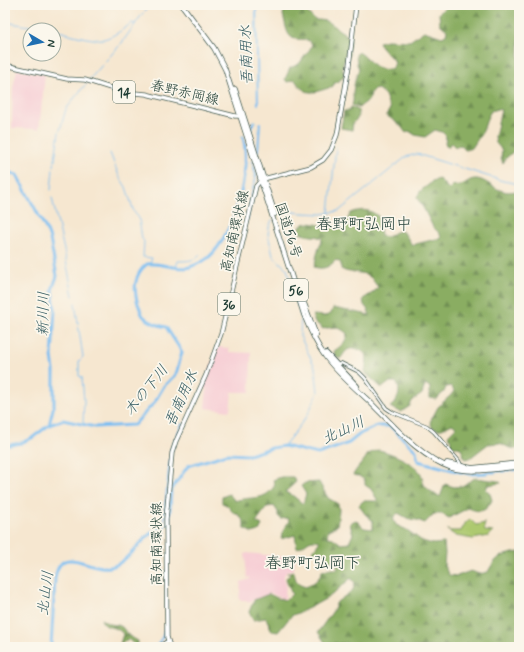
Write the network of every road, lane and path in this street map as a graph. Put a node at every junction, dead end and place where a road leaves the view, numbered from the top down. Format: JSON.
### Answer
{"nodes":[{"id":1,"x":182,"y":5,"type":"edge"},
{"id":2,"x":185,"y":5,"type":"edge"},
{"id":3,"x":356,"y":5,"type":"edge"},
{"id":4,"x":5,"y":65,"type":"edge"},
{"id":5,"x":242,"y":116,"type":"junction"},
{"id":6,"x":262,"y":180,"type":"junction"},
{"id":7,"x":336,"y":366,"type":"junction"},
{"id":8,"x":519,"y":463,"type":"edge"},
{"id":9,"x":519,"y":467,"type":"edge"},
{"id":10,"x":461,"y":468,"type":"junction"},
{"id":11,"x":168,"y":641,"type":"junction"},
{"id":12,"x":158,"y":647,"type":"edge"},
{"id":13,"x":170,"y":647,"type":"edge"}],
"edges":[{"from":1,"to":5,"type":"highway","name":"国道56号","number":"56"},
{"from":2,"to":5,"type":"highway","name":"国道56号","number":"56"},
{"from":3,"to":6,"type":"main road","name":"高知南環状線"},
{"from":4,"to":5,"type":"main road","name":"春野赤岡線","number":"14"},
{"from":5,"to":6,"type":"highway","name":"国道56号","number":"56"},
{"from":6,"to":7,"type":"highway","name":"国道56号","number":"56"},
{"from":6,"to":10,"type":"highway","name":"国道56号","number":"56"},
{"from":6,"to":11,"type":"main road","name":"高知南環状線","number":"36"},
{"from":7,"to":10,"type":"highway","name":"国道56号","number":"56"},
{"from":7,"to":10,"type":"street"},
{"from":8,"to":10,"type":"highway","name":"国道56号","number":"56"},
{"from":9,"to":10,"type":"highway","name":"国道56号","number":"56"},
{"from":11,"to":12,"type":"main road"},
{"from":11,"to":13,"type":"main road","name":"高知南環状線","number":"36"}]}
